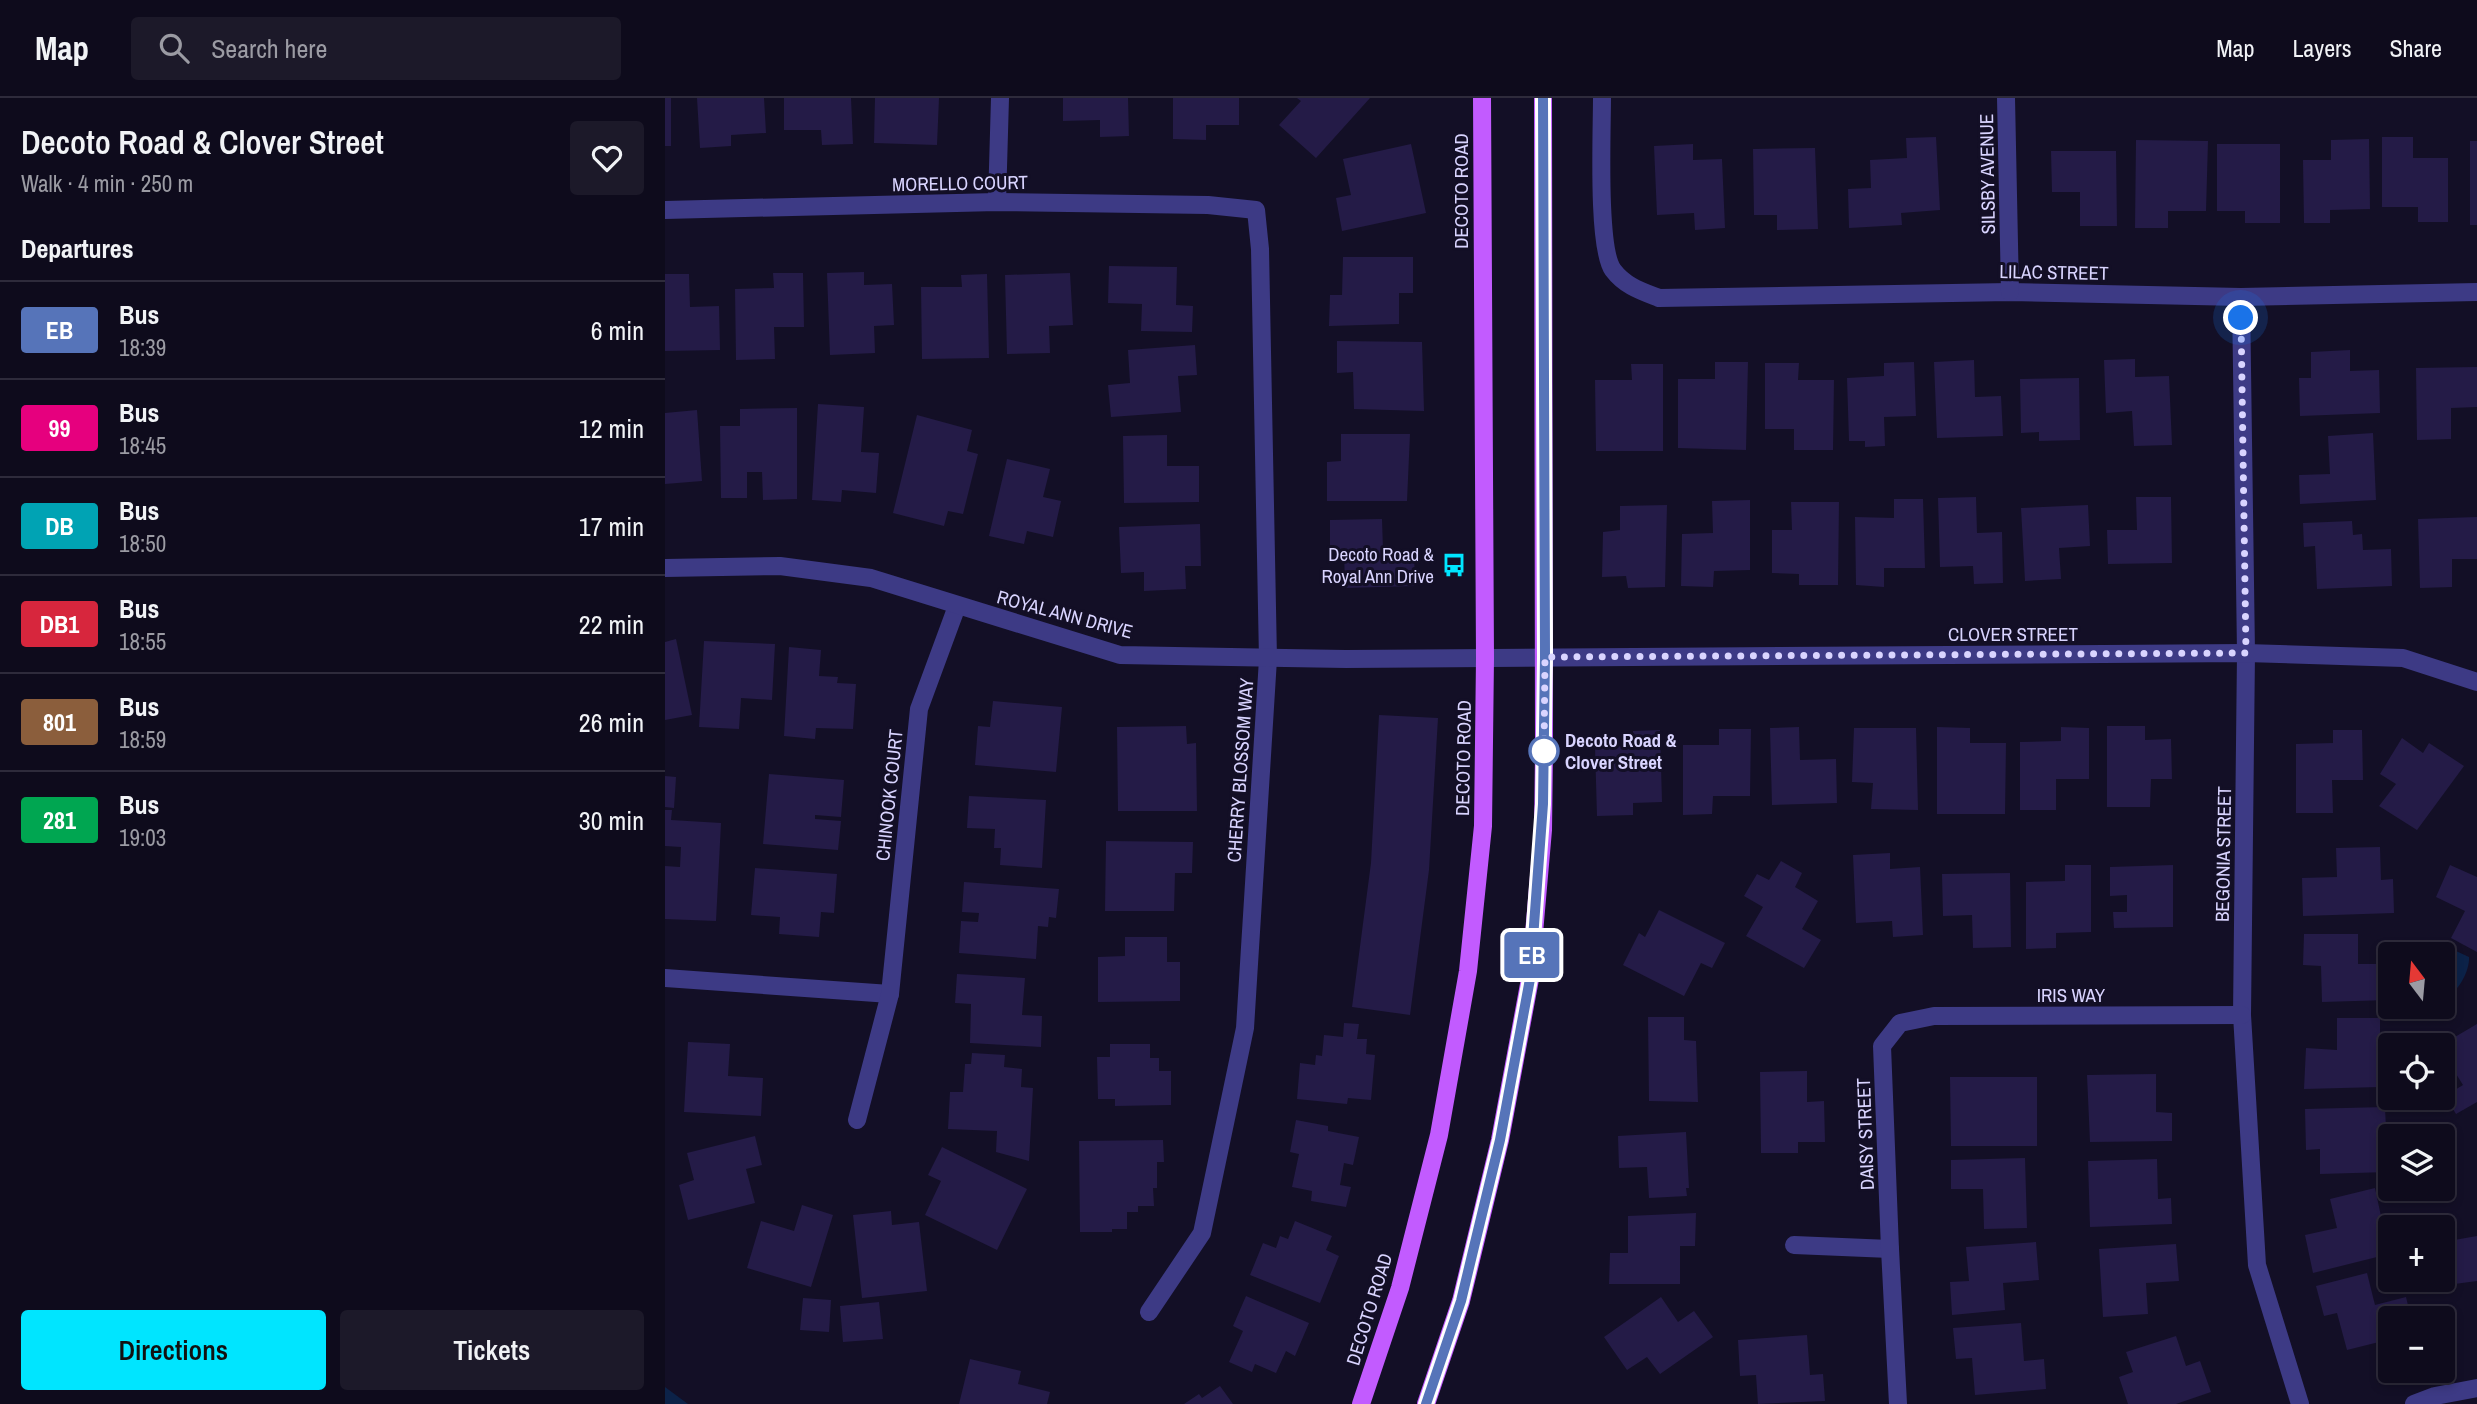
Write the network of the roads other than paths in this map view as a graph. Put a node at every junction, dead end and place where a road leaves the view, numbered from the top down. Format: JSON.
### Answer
{"nodes":[{"id":1,"x":1000,"y":98,"type":"edge"},
{"id":2,"x":1482,"y":98,"type":"edge"},
{"id":3,"x":1543,"y":98,"type":"edge"},
{"id":4,"x":1602,"y":98,"type":"edge"},
{"id":5,"x":2006,"y":98,"type":"edge"},
{"id":6,"x":997,"y":202,"type":"junction"},
{"id":7,"x":665,"y":210,"type":"edge"},
{"id":8,"x":1256,"y":210,"type":"joint"},
{"id":9,"x":2010,"y":292,"type":"junction"},
{"id":10,"x":2477,"y":292,"type":"edge"},
{"id":11,"x":2241,"y":297,"type":"junction"},
{"id":12,"x":665,"y":568,"type":"edge"},
{"id":13,"x":957,"y":606,"type":"junction"},
{"id":14,"x":2246,"y":653,"type":"junction"},
{"id":15,"x":1485,"y":657,"type":"junction"},
{"id":16,"x":1545,"y":657,"type":"junction"},
{"id":17,"x":1268,"y":659,"type":"junction"},
{"id":18,"x":2477,"y":682,"type":"edge"},
{"id":19,"x":665,"y":978,"type":"edge"},
{"id":20,"x":890,"y":994,"type":"junction"},
{"id":21,"x":2242,"y":1015,"type":"junction"},
{"id":22,"x":1900,"y":1023,"type":"joint"},
{"id":23,"x":857,"y":1121,"type":"dead end"},
{"id":24,"x":1794,"y":1245,"type":"dead end"},
{"id":25,"x":1890,"y":1249,"type":"junction"},
{"id":26,"x":1149,"y":1311,"type":"dead end"},
{"id":27,"x":2477,"y":1388,"type":"edge"},
{"id":28,"x":1361,"y":1404,"type":"edge"},
{"id":29,"x":1426,"y":1404,"type":"edge"},
{"id":30,"x":1898,"y":1404,"type":"edge"},
{"id":31,"x":2300,"y":1404,"type":"edge"},
{"id":32,"x":2414,"y":1404,"type":"edge"}],
"edges":[{"from":1,"to":6,"type":"street"},
{"from":2,"to":15,"type":"main road","name":"DECOTO ROAD"},
{"from":3,"to":16,"type":"main road"},
{"from":4,"to":9,"type":"street","name":"LILAC STREET"},
{"from":5,"to":9,"type":"street","name":"SILSBY AVENUE"},
{"from":6,"to":7,"type":"street","name":"MORELLO COURT"},
{"from":6,"to":8,"type":"street","name":"MORELLO COURT"},
{"from":8,"to":17,"type":"street","name":"CHERRY BLOSSOM WAY"},
{"from":9,"to":11,"type":"street","name":"LILAC STREET"},
{"from":10,"to":11,"type":"street","name":"LILAC STREET"},
{"from":11,"to":14,"type":"street","name":"BEGONIA STREET"},
{"from":12,"to":13,"type":"street","name":"ROYAL ANN DRIVE"},
{"from":13,"to":17,"type":"street","name":"ROYAL ANN DRIVE"},
{"from":13,"to":20,"type":"street","name":"CHINOOK COURT"},
{"from":14,"to":16,"type":"street","name":"CLOVER STREET"},
{"from":14,"to":18,"type":"street","name":"CLOVER STREET"},
{"from":14,"to":21,"type":"street","name":"BEGONIA STREET"},
{"from":15,"to":16,"type":"street","name":"ROYAL ANN DRIVE"},
{"from":15,"to":17,"type":"street","name":"ROYAL ANN DRIVE"},
{"from":15,"to":28,"type":"main road","name":"DECOTO ROAD"},
{"from":16,"to":29,"type":"main road"},
{"from":17,"to":26,"type":"street","name":"CHERRY BLOSSOM WAY"},
{"from":19,"to":20,"type":"street"},
{"from":20,"to":23,"type":"street","name":"CHINOOK COURT"},
{"from":21,"to":22,"type":"street","name":"IRIS WAY"},
{"from":21,"to":31,"type":"street","name":"BEGONIA STREET"},
{"from":22,"to":25,"type":"street","name":"DAISY STREET"},
{"from":24,"to":25,"type":"street"},
{"from":25,"to":30,"type":"street","name":"DAISY STREET"},
{"from":27,"to":32,"type":"street"}]}
